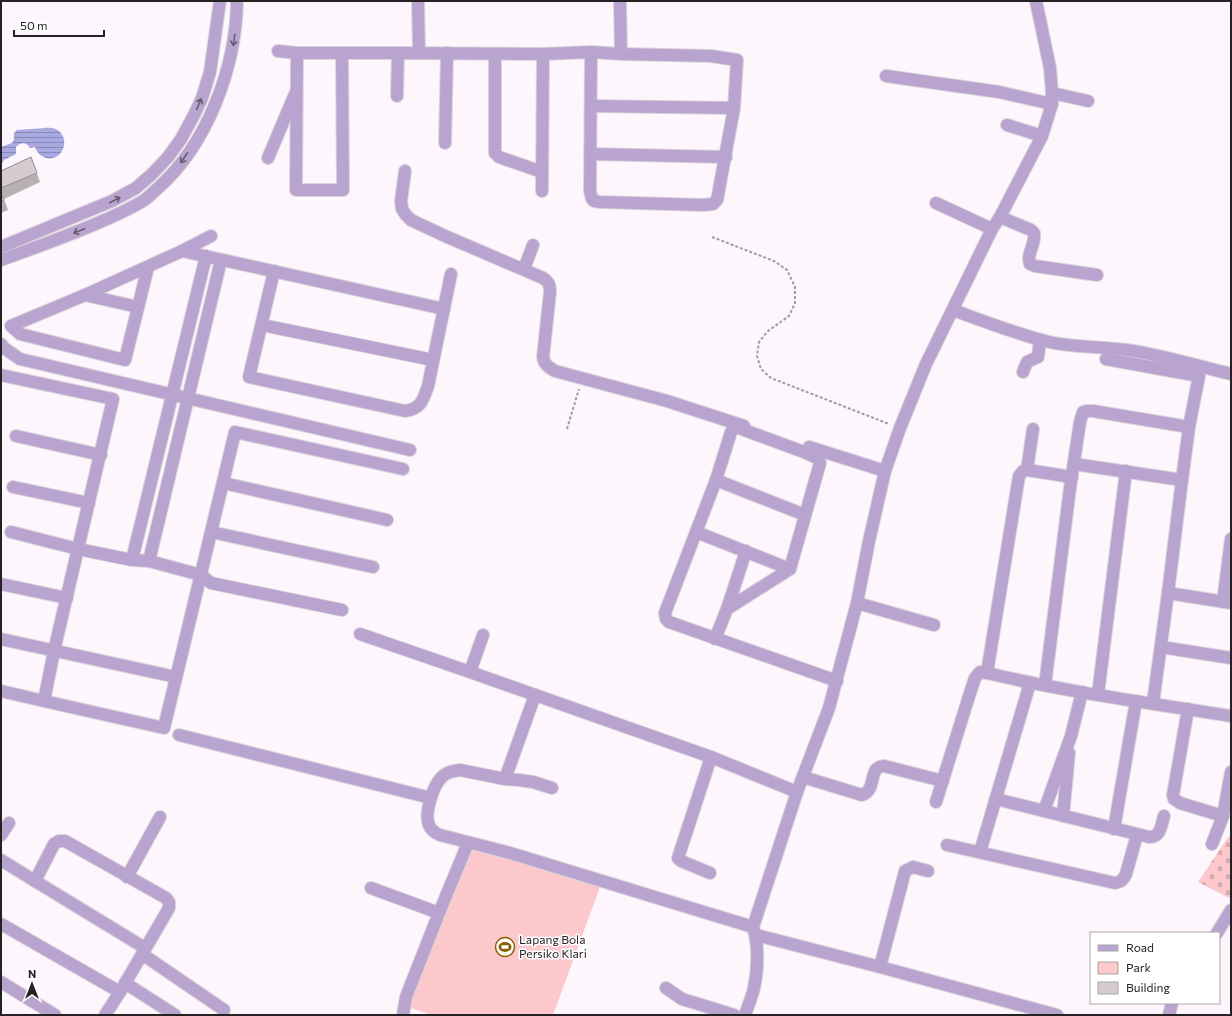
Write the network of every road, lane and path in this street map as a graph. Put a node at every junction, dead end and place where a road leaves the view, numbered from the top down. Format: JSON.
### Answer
{"nodes":[{"id":1,"x":220,"y":1,"type":"edge"},
{"id":2,"x":237,"y":1,"type":"edge"},
{"id":3,"x":418,"y":1,"type":"edge"},
{"id":4,"x":620,"y":1,"type":"edge"},
{"id":5,"x":1036,"y":1,"type":"edge"},
{"id":6,"x":278,"y":51,"type":"dead end"},
{"id":7,"x":591,"y":52,"type":"junction"},
{"id":8,"x":297,"y":53,"type":"junction"},
{"id":9,"x":342,"y":53,"type":"junction"},
{"id":10,"x":398,"y":53,"type":"junction"},
{"id":11,"x":447,"y":53,"type":"junction"},
{"id":12,"x":419,"y":54,"type":"junction"},
{"id":13,"x":495,"y":54,"type":"junction"},
{"id":14,"x":543,"y":54,"type":"junction"},
{"id":15,"x":621,"y":54,"type":"junction"},
{"id":16,"x":886,"y":76,"type":"dead end"},
{"id":17,"x":297,"y":89,"type":"junction"},
{"id":18,"x":397,"y":96,"type":"dead end"},
{"id":19,"x":1052,"y":99,"type":"junction"},
{"id":20,"x":1088,"y":100,"type":"dead end"},
{"id":21,"x":591,"y":106,"type":"junction"},
{"id":22,"x":734,"y":108,"type":"junction"},
{"id":23,"x":1007,"y":124,"type":"dead end"},
{"id":24,"x":1042,"y":136,"type":"junction"},
{"id":25,"x":445,"y":143,"type":"dead end"},
{"id":26,"x":590,"y":154,"type":"junction"},
{"id":27,"x":726,"y":157,"type":"junction"},
{"id":28,"x":268,"y":158,"type":"dead end"},
{"id":29,"x":405,"y":171,"type":"dead end"},
{"id":30,"x":542,"y":172,"type":"junction"},
{"id":31,"x":542,"y":191,"type":"dead end"},
{"id":32,"x":936,"y":203,"type":"dead end"},
{"id":33,"x":1000,"y":217,"type":"junction"},
{"id":34,"x":50,"y":227,"type":"junction"},
{"id":35,"x":992,"y":229,"type":"junction"},
{"id":36,"x":211,"y":236,"type":"dead end"},
{"id":37,"x":712,"y":237,"type":"dead end"},
{"id":38,"x":54,"y":241,"type":"junction"},
{"id":39,"x":533,"y":245,"type":"dead end"},
{"id":40,"x":1,"y":247,"type":"edge"},
{"id":41,"x":182,"y":251,"type":"junction"},
{"id":42,"x":206,"y":256,"type":"junction"},
{"id":43,"x":1,"y":260,"type":"edge"},
{"id":44,"x":221,"y":260,"type":"junction"},
{"id":45,"x":148,"y":267,"type":"junction"},
{"id":46,"x":524,"y":269,"type":"junction"},
{"id":47,"x":274,"y":271,"type":"junction"},
{"id":48,"x":451,"y":274,"type":"dead end"},
{"id":49,"x":1097,"y":275,"type":"dead end"},
{"id":50,"x":85,"y":295,"type":"junction"},
{"id":51,"x":138,"y":307,"type":"junction"},
{"id":52,"x":444,"y":309,"type":"junction"},
{"id":53,"x":953,"y":310,"type":"junction"},
{"id":54,"x":262,"y":325,"type":"junction"},
{"id":55,"x":1040,"y":340,"type":"junction"},
{"id":56,"x":1,"y":344,"type":"edge"},
{"id":57,"x":1106,"y":359,"type":"dead end"},
{"id":58,"x":433,"y":360,"type":"junction"},
{"id":59,"x":1023,"y":372,"type":"dead end"},
{"id":60,"x":1231,"y":374,"type":"edge"},
{"id":61,"x":1,"y":375,"type":"edge"},
{"id":62,"x":582,"y":379,"type":"junction"},
{"id":63,"x":172,"y":394,"type":"junction"},
{"id":64,"x":188,"y":398,"type":"junction"},
{"id":65,"x":736,"y":425,"type":"junction"},
{"id":66,"x":1189,"y":427,"type":"junction"},
{"id":67,"x":900,"y":428,"type":"junction"},
{"id":68,"x":566,"y":429,"type":"dead end"},
{"id":69,"x":1033,"y":429,"type":"dead end"},
{"id":70,"x":16,"y":436,"type":"dead end"},
{"id":71,"x":410,"y":450,"type":"dead end"},
{"id":72,"x":101,"y":455,"type":"junction"},
{"id":73,"x":1074,"y":464,"type":"junction"},
{"id":74,"x":403,"y":469,"type":"dead end"},
{"id":75,"x":1027,"y":470,"type":"junction"},
{"id":76,"x":886,"y":471,"type":"junction"},
{"id":77,"x":1126,"y":472,"type":"junction"},
{"id":78,"x":1072,"y":477,"type":"junction"},
{"id":79,"x":716,"y":480,"type":"junction"},
{"id":80,"x":1182,"y":480,"type":"junction"},
{"id":81,"x":223,"y":483,"type":"junction"},
{"id":82,"x":13,"y":487,"type":"dead end"},
{"id":83,"x":89,"y":503,"type":"junction"},
{"id":84,"x":805,"y":515,"type":"junction"},
{"id":85,"x":387,"y":520,"type":"dead end"},
{"id":86,"x":11,"y":532,"type":"dead end"},
{"id":87,"x":211,"y":532,"type":"junction"},
{"id":88,"x":696,"y":532,"type":"junction"},
{"id":89,"x":1231,"y":539,"type":"edge"},
{"id":90,"x":78,"y":549,"type":"junction"},
{"id":91,"x":746,"y":551,"type":"junction"},
{"id":92,"x":132,"y":560,"type":"junction"},
{"id":93,"x":149,"y":561,"type":"junction"},
{"id":94,"x":373,"y":567,"type":"dead end"},
{"id":95,"x":790,"y":569,"type":"junction"},
{"id":96,"x":201,"y":575,"type":"junction"},
{"id":97,"x":1,"y":584,"type":"edge"},
{"id":98,"x":1168,"y":593,"type":"junction"},
{"id":99,"x":66,"y":598,"type":"junction"},
{"id":100,"x":857,"y":603,"type":"junction"},
{"id":101,"x":1227,"y":603,"type":"edge"},
{"id":102,"x":727,"y":609,"type":"junction"},
{"id":103,"x":342,"y":610,"type":"dead end"},
{"id":104,"x":934,"y":624,"type":"dead end"},
{"id":105,"x":360,"y":634,"type":"dead end"},
{"id":106,"x":483,"y":635,"type":"dead end"},
{"id":107,"x":715,"y":639,"type":"junction"},
{"id":108,"x":1,"y":640,"type":"edge"},
{"id":109,"x":1161,"y":647,"type":"junction"},
{"id":110,"x":54,"y":652,"type":"junction"},
{"id":111,"x":1231,"y":658,"type":"edge"},
{"id":112,"x":470,"y":672,"type":"junction"},
{"id":113,"x":987,"y":673,"type":"junction"},
{"id":114,"x":176,"y":677,"type":"junction"},
{"id":115,"x":837,"y":681,"type":"junction"},
{"id":116,"x":1030,"y":683,"type":"junction"},
{"id":117,"x":1044,"y":685,"type":"junction"},
{"id":118,"x":1,"y":691,"type":"edge"},
{"id":119,"x":1082,"y":692,"type":"junction"},
{"id":120,"x":1098,"y":694,"type":"junction"},
{"id":121,"x":535,"y":695,"type":"junction"},
{"id":122,"x":1136,"y":700,"type":"junction"},
{"id":123,"x":44,"y":701,"type":"junction"},
{"id":124,"x":1153,"y":703,"type":"junction"},
{"id":125,"x":1188,"y":709,"type":"junction"},
{"id":126,"x":1231,"y":716,"type":"edge"},
{"id":127,"x":178,"y":736,"type":"dead end"},
{"id":128,"x":1070,"y":736,"type":"junction"},
{"id":129,"x":712,"y":757,"type":"junction"},
{"id":130,"x":1231,"y":772,"type":"edge"},
{"id":131,"x":803,"y":777,"type":"junction"},
{"id":132,"x":505,"y":779,"type":"junction"},
{"id":133,"x":943,"y":781,"type":"junction"},
{"id":134,"x":552,"y":788,"type":"dead end"},
{"id":135,"x":798,"y":792,"type":"junction"},
{"id":136,"x":430,"y":798,"type":"junction"},
{"id":137,"x":996,"y":799,"type":"junction"},
{"id":138,"x":936,"y":802,"type":"dead end"},
{"id":139,"x":1044,"y":811,"type":"junction"},
{"id":140,"x":1063,"y":816,"type":"junction"},
{"id":141,"x":1164,"y":816,"type":"dead end"},
{"id":142,"x":1223,"y":816,"type":"junction"},
{"id":143,"x":160,"y":817,"type":"dead end"},
{"id":144,"x":9,"y":823,"type":"dead end"},
{"id":145,"x":1114,"y":829,"type":"junction"},
{"id":146,"x":1137,"y":834,"type":"junction"},
{"id":147,"x":1,"y":835,"type":"edge"},
{"id":148,"x":468,"y":843,"type":"junction"},
{"id":149,"x":1212,"y":844,"type":"dead end"},
{"id":150,"x":947,"y":845,"type":"dead end"},
{"id":151,"x":980,"y":852,"type":"junction"},
{"id":152,"x":1,"y":860,"type":"edge"},
{"id":153,"x":928,"y":871,"type":"dead end"},
{"id":154,"x":710,"y":873,"type":"dead end"},
{"id":155,"x":128,"y":877,"type":"junction"},
{"id":156,"x":35,"y":880,"type":"junction"},
{"id":157,"x":371,"y":888,"type":"dead end"},
{"id":158,"x":1231,"y":910,"type":"edge"},
{"id":159,"x":439,"y":913,"type":"junction"},
{"id":160,"x":1,"y":924,"type":"edge"},
{"id":161,"x":755,"y":931,"type":"junction"},
{"id":162,"x":1218,"y":932,"type":"edge"},
{"id":163,"x":144,"y":951,"type":"junction"},
{"id":164,"x":880,"y":967,"type":"junction"},
{"id":165,"x":1,"y":982,"type":"edge"},
{"id":166,"x":123,"y":988,"type":"junction"},
{"id":167,"x":666,"y":988,"type":"dead end"},
{"id":168,"x":1172,"y":1004,"type":"edge"},
{"id":169,"x":224,"y":1010,"type":"dead end"},
{"id":170,"x":1036,"y":1012,"type":"edge"},
{"id":171,"x":55,"y":1015,"type":"edge"},
{"id":172,"x":105,"y":1015,"type":"edge"},
{"id":173,"x":175,"y":1015,"type":"edge"},
{"id":174,"x":403,"y":1015,"type":"edge"},
{"id":175,"x":734,"y":1015,"type":"edge"},
{"id":176,"x":745,"y":1015,"type":"edge"},
{"id":177,"x":1057,"y":1015,"type":"edge"},
{"id":178,"x":1169,"y":1015,"type":"edge"}],
"edges":[{"from":34,"to":1,"type":"street","one_way":true},
{"from":2,"to":38,"type":"street","one_way":true},
{"from":3,"to":12,"type":"street"},
{"from":4,"to":15,"type":"street"},
{"from":5,"to":19,"type":"street"},
{"from":6,"to":8,"type":"street"},
{"from":7,"to":14,"type":"street"},
{"from":7,"to":15,"type":"street"},
{"from":7,"to":21,"type":"street"},
{"from":8,"to":9,"type":"street"},
{"from":8,"to":17,"type":"street"},
{"from":9,"to":10,"type":"street"},
{"from":9,"to":17,"type":"street"},
{"from":10,"to":12,"type":"street"},
{"from":10,"to":18,"type":"street"},
{"from":11,"to":12,"type":"street"},
{"from":11,"to":13,"type":"street"},
{"from":11,"to":25,"type":"street"},
{"from":13,"to":14,"type":"street"},
{"from":13,"to":30,"type":"street"},
{"from":14,"to":30,"type":"street"},
{"from":15,"to":22,"type":"street"},
{"from":16,"to":19,"type":"street"},
{"from":17,"to":28,"type":"street"},
{"from":19,"to":20,"type":"street"},
{"from":19,"to":24,"type":"street"},
{"from":21,"to":22,"type":"street"},
{"from":21,"to":26,"type":"street"},
{"from":22,"to":27,"type":"street"},
{"from":23,"to":24,"type":"street"},
{"from":24,"to":33,"type":"street"},
{"from":26,"to":27,"type":"street"},
{"from":26,"to":27,"type":"street"},
{"from":29,"to":46,"type":"street"},
{"from":30,"to":31,"type":"street"},
{"from":32,"to":35,"type":"street"},
{"from":33,"to":35,"type":"street"},
{"from":33,"to":49,"type":"street"},
{"from":34,"to":38,"type":"street"},
{"from":34,"to":40,"type":"street"},
{"from":35,"to":53,"type":"street"},
{"from":36,"to":41,"type":"street"},
{"from":37,"to":67,"type":"path"},
{"from":38,"to":43,"type":"street"},
{"from":39,"to":46,"type":"street"},
{"from":41,"to":42,"type":"street"},
{"from":41,"to":45,"type":"street"},
{"from":42,"to":44,"type":"street"},
{"from":42,"to":63,"type":"street"},
{"from":44,"to":47,"type":"street"},
{"from":44,"to":64,"type":"street"},
{"from":45,"to":50,"type":"street"},
{"from":45,"to":51,"type":"street"},
{"from":46,"to":62,"type":"street"},
{"from":47,"to":52,"type":"street"},
{"from":47,"to":54,"type":"street"},
{"from":48,"to":52,"type":"street"},
{"from":50,"to":51,"type":"street"},
{"from":50,"to":51,"type":"street"},
{"from":52,"to":58,"type":"street"},
{"from":53,"to":55,"type":"street"},
{"from":53,"to":67,"type":"street"},
{"from":54,"to":58,"type":"street"},
{"from":54,"to":58,"type":"street"},
{"from":55,"to":59,"type":"street"},
{"from":55,"to":60,"type":"street"},
{"from":56,"to":63,"type":"street"},
{"from":57,"to":66,"type":"street"},
{"from":61,"to":72,"type":"street"},
{"from":62,"to":65,"type":"street"},
{"from":62,"to":68,"type":"path"},
{"from":63,"to":64,"type":"street"},
{"from":63,"to":92,"type":"street"},
{"from":64,"to":71,"type":"street"},
{"from":64,"to":93,"type":"street"},
{"from":65,"to":76,"type":"street"},
{"from":65,"to":79,"type":"street"},
{"from":65,"to":84,"type":"street"},
{"from":66,"to":73,"type":"street"},
{"from":66,"to":80,"type":"street"},
{"from":67,"to":76,"type":"street"},
{"from":69,"to":75,"type":"street"},
{"from":70,"to":72,"type":"street"},
{"from":72,"to":83,"type":"street"},
{"from":73,"to":77,"type":"street"},
{"from":73,"to":78,"type":"street"},
{"from":74,"to":81,"type":"street"},
{"from":75,"to":78,"type":"street"},
{"from":75,"to":113,"type":"street"},
{"from":76,"to":100,"type":"street"},
{"from":77,"to":80,"type":"street"},
{"from":77,"to":120,"type":"street"},
{"from":78,"to":117,"type":"street"},
{"from":79,"to":84,"type":"street"},
{"from":79,"to":88,"type":"street"},
{"from":80,"to":98,"type":"street"},
{"from":81,"to":85,"type":"street"},
{"from":81,"to":87,"type":"street"},
{"from":82,"to":83,"type":"street"},
{"from":83,"to":90,"type":"street"},
{"from":84,"to":95,"type":"street"},
{"from":86,"to":90,"type":"street"},
{"from":87,"to":94,"type":"street"},
{"from":87,"to":96,"type":"street"},
{"from":88,"to":91,"type":"street"},
{"from":88,"to":107,"type":"street"},
{"from":89,"to":101,"type":"street"},
{"from":90,"to":92,"type":"street"},
{"from":90,"to":99,"type":"street"},
{"from":91,"to":95,"type":"street"},
{"from":91,"to":102,"type":"street"},
{"from":92,"to":93,"type":"street"},
{"from":93,"to":96,"type":"street"},
{"from":95,"to":102,"type":"street"},
{"from":96,"to":103,"type":"street"},
{"from":96,"to":114,"type":"street"},
{"from":97,"to":99,"type":"street"},
{"from":98,"to":101,"type":"street"},
{"from":98,"to":109,"type":"street"},
{"from":99,"to":110,"type":"street"},
{"from":100,"to":104,"type":"street"},
{"from":100,"to":115,"type":"street"},
{"from":102,"to":107,"type":"street"},
{"from":105,"to":112,"type":"street"},
{"from":106,"to":112,"type":"street"},
{"from":107,"to":115,"type":"street"},
{"from":108,"to":110,"type":"street"},
{"from":109,"to":111,"type":"street"},
{"from":109,"to":124,"type":"street"},
{"from":110,"to":114,"type":"street"},
{"from":110,"to":123,"type":"street"},
{"from":112,"to":121,"type":"street"},
{"from":113,"to":116,"type":"street"},
{"from":113,"to":133,"type":"street"},
{"from":114,"to":123,"type":"street"},
{"from":115,"to":131,"type":"street"},
{"from":116,"to":117,"type":"street"},
{"from":116,"to":137,"type":"street"},
{"from":117,"to":119,"type":"street"},
{"from":118,"to":123,"type":"street"},
{"from":119,"to":120,"type":"street"},
{"from":119,"to":128,"type":"street"},
{"from":120,"to":122,"type":"street"},
{"from":121,"to":129,"type":"street"},
{"from":121,"to":132,"type":"street"},
{"from":122,"to":124,"type":"street"},
{"from":122,"to":145,"type":"street"},
{"from":124,"to":125,"type":"street"},
{"from":125,"to":126,"type":"street"},
{"from":125,"to":142,"type":"street"},
{"from":127,"to":136,"type":"street"},
{"from":128,"to":139,"type":"street"},
{"from":128,"to":140,"type":"street"},
{"from":129,"to":135,"type":"street"},
{"from":129,"to":154,"type":"street"},
{"from":130,"to":142,"type":"street"},
{"from":131,"to":133,"type":"street"},
{"from":131,"to":135,"type":"street"},
{"from":132,"to":134,"type":"street"},
{"from":132,"to":136,"type":"street"},
{"from":133,"to":138,"type":"street"},
{"from":135,"to":161,"type":"street"},
{"from":136,"to":148,"type":"street"},
{"from":137,"to":139,"type":"street"},
{"from":137,"to":151,"type":"street"},
{"from":139,"to":140,"type":"street"},
{"from":140,"to":145,"type":"street"},
{"from":141,"to":146,"type":"street"},
{"from":142,"to":149,"type":"street"},
{"from":143,"to":155,"type":"street"},
{"from":144,"to":147,"type":"street"},
{"from":145,"to":146,"type":"street"},
{"from":146,"to":151,"type":"street"},
{"from":148,"to":159,"type":"street"},
{"from":148,"to":161,"type":"street"},
{"from":150,"to":151,"type":"street"},
{"from":152,"to":156,"type":"street"},
{"from":153,"to":164,"type":"street"},
{"from":155,"to":156,"type":"street"},
{"from":155,"to":163,"type":"street"},
{"from":156,"to":163,"type":"street"},
{"from":157,"to":159,"type":"street"},
{"from":158,"to":162,"type":"street"},
{"from":159,"to":174,"type":"street"},
{"from":160,"to":166,"type":"street"},
{"from":161,"to":164,"type":"street"},
{"from":161,"to":176,"type":"street"},
{"from":163,"to":166,"type":"street"},
{"from":163,"to":169,"type":"street"},
{"from":164,"to":170,"type":"street"},
{"from":165,"to":171,"type":"street"},
{"from":166,"to":172,"type":"street"},
{"from":166,"to":173,"type":"street"},
{"from":167,"to":175,"type":"street"},
{"from":168,"to":178,"type":"street"},
{"from":170,"to":177,"type":"street"}]}
